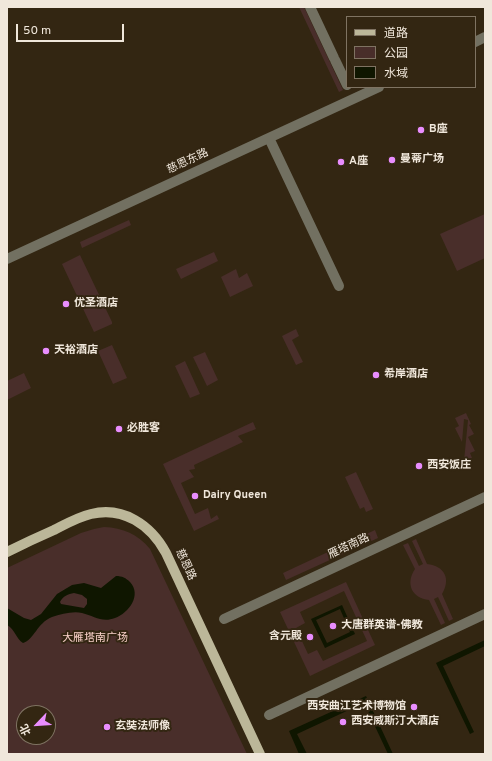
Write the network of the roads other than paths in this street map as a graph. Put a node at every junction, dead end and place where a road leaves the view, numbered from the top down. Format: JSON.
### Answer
{"nodes":[{"id":1,"x":310,"y":7,"type":"edge"},
{"id":2,"x":485,"y":37,"type":"edge"},
{"id":3,"x":476,"y":42,"type":"edge"},
{"id":4,"x":346,"y":84,"type":"edge"},
{"id":5,"x":348,"y":88,"type":"edge"},
{"id":6,"x":377,"y":88,"type":"edge"},
{"id":7,"x":353,"y":99,"type":"junction"},
{"id":8,"x":269,"y":138,"type":"junction"},
{"id":9,"x":7,"y":259,"type":"edge"},
{"id":10,"x":339,"y":286,"type":"dead end"},
{"id":11,"x":485,"y":497,"type":"edge"},
{"id":12,"x":7,"y":552,"type":"edge"},
{"id":13,"x":485,"y":614,"type":"edge"},
{"id":14,"x":224,"y":619,"type":"dead end"},
{"id":15,"x":269,"y":714,"type":"dead end"},
{"id":16,"x":260,"y":754,"type":"edge"}],
"edges":[{"from":1,"to":4,"type":"street"},
{"from":2,"to":3,"type":"street"},
{"from":5,"to":7,"type":"street"},
{"from":6,"to":7,"type":"street","name":"慈恩东路"},
{"from":7,"to":8,"type":"street","name":"慈恩东路"},
{"from":8,"to":9,"type":"street","name":"慈恩东路"},
{"from":8,"to":10,"type":"street"},
{"from":11,"to":14,"type":"street","name":"雁塔南路"},
{"from":12,"to":16,"type":"main road","name":"慈恩路"},
{"from":13,"to":15,"type":"street"}]}
